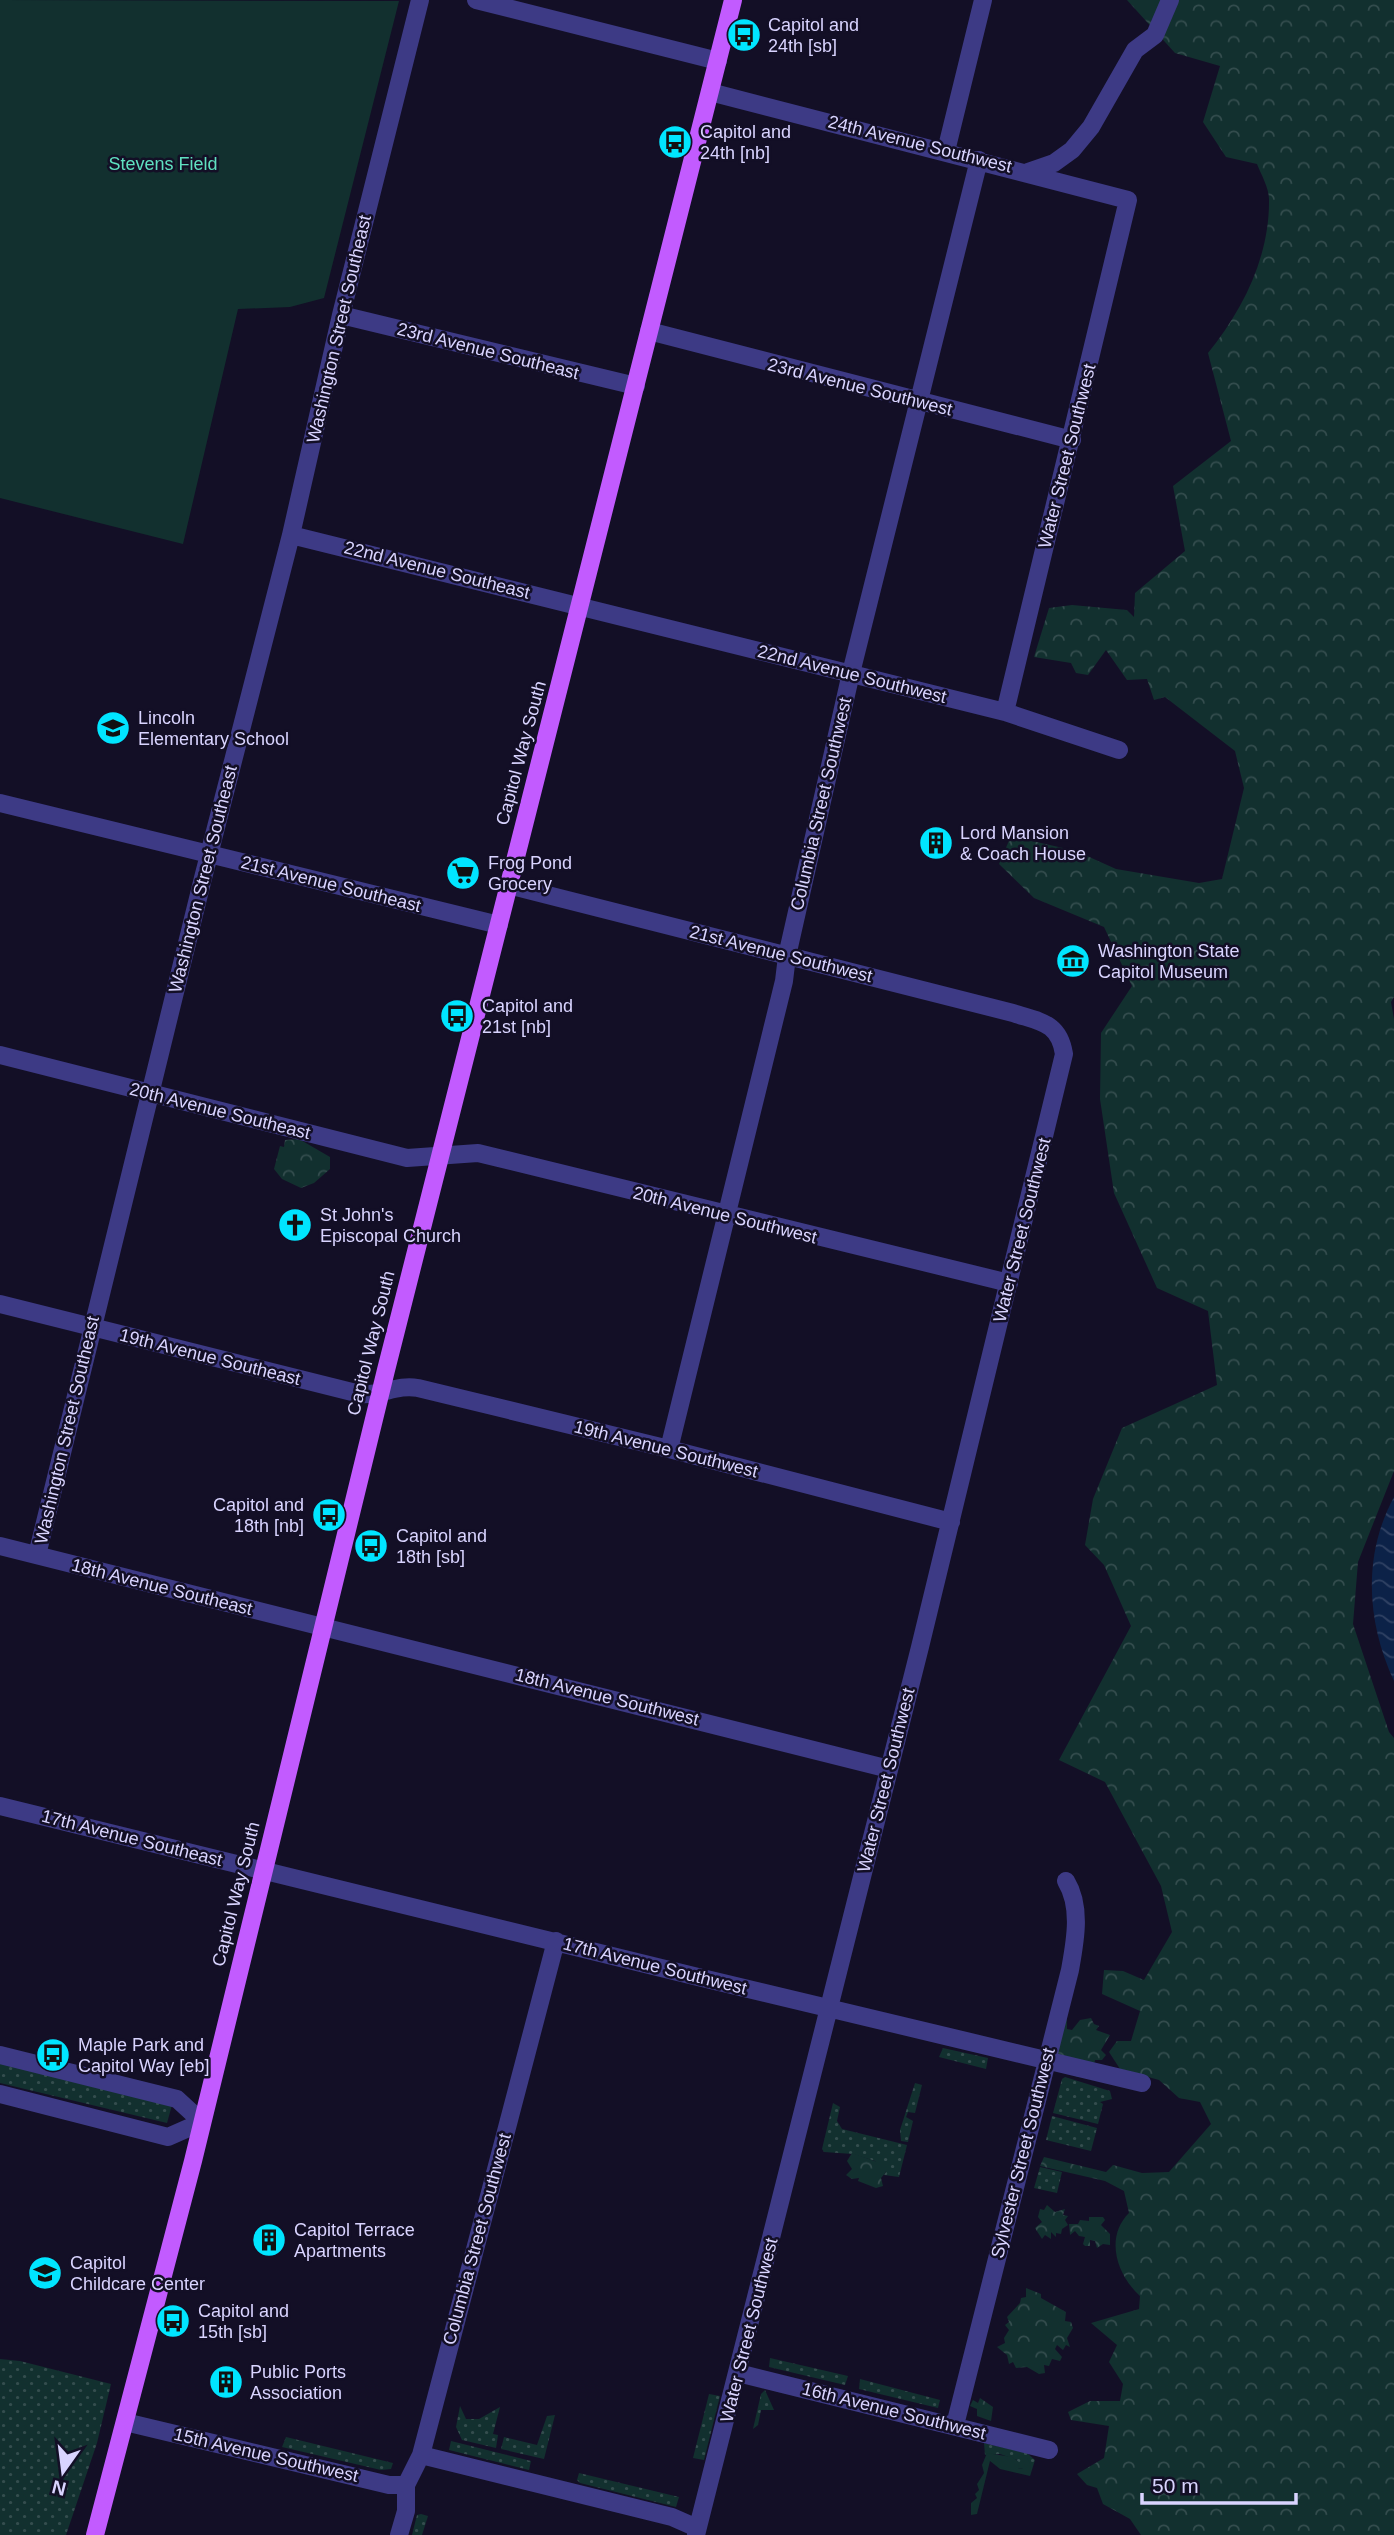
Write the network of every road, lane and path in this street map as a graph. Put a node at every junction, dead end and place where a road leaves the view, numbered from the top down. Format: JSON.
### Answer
{"nodes":[{"id":1,"x":420,"y":0,"type":"edge"},
{"id":2,"x":477,"y":0,"type":"edge"},
{"id":3,"x":733,"y":0,"type":"edge"},
{"id":4,"x":983,"y":0,"type":"edge"},
{"id":5,"x":1170,"y":0,"type":"edge"},
{"id":6,"x":718,"y":61,"type":"junction"},
{"id":7,"x":710,"y":92,"type":"junction"},
{"id":8,"x":946,"y":151,"type":"junction"},
{"id":9,"x":979,"y":160,"type":"junction"},
{"id":10,"x":1028,"y":172,"type":"junction"},
{"id":11,"x":1128,"y":200,"type":"joint"},
{"id":12,"x":341,"y":315,"type":"junction"},
{"id":13,"x":649,"y":331,"type":"junction"},
{"id":14,"x":636,"y":386,"type":"junction"},
{"id":15,"x":918,"y":402,"type":"junction"},
{"id":16,"x":1072,"y":440,"type":"junction"},
{"id":17,"x":291,"y":535,"type":"junction"},
{"id":18,"x":582,"y":606,"type":"junction"},
{"id":19,"x":851,"y":673,"type":"junction"},
{"id":20,"x":1005,"y":712,"type":"junction"},
{"id":21,"x":1119,"y":750,"type":"dead end"},
{"id":22,"x":0,"y":803,"type":"edge"},
{"id":23,"x":209,"y":855,"type":"junction"},
{"id":24,"x":508,"y":885,"type":"junction"},
{"id":25,"x":499,"y":925,"type":"junction"},
{"id":26,"x":787,"y":956,"type":"junction"},
{"id":27,"x":1052,"y":1027,"type":"joint"},
{"id":28,"x":0,"y":1055,"type":"edge"},
{"id":29,"x":150,"y":1092,"type":"junction"},
{"id":30,"x":441,"y":1156,"type":"junction"},
{"id":31,"x":727,"y":1216,"type":"junction"},
{"id":32,"x":1009,"y":1283,"type":"junction"},
{"id":33,"x":0,"y":1304,"type":"edge"},
{"id":34,"x":92,"y":1326,"type":"junction"},
{"id":35,"x":380,"y":1394,"type":"junction"},
{"id":36,"x":669,"y":1448,"type":"junction"},
{"id":37,"x":951,"y":1522,"type":"junction"},
{"id":38,"x":0,"y":1546,"type":"edge"},
{"id":39,"x":37,"y":1555,"type":"junction"},
{"id":40,"x":324,"y":1629,"type":"junction"},
{"id":41,"x":889,"y":1769,"type":"junction"},
{"id":42,"x":0,"y":1806,"type":"edge"},
{"id":43,"x":263,"y":1870,"type":"junction"},
{"id":44,"x":1066,"y":1881,"type":"dead end"},
{"id":45,"x":555,"y":1941,"type":"junction"},
{"id":46,"x":831,"y":2009,"type":"junction"},
{"id":47,"x":0,"y":2055,"type":"edge"},
{"id":48,"x":1046,"y":2061,"type":"junction"},
{"id":49,"x":1142,"y":2082,"type":"dead end"},
{"id":50,"x":0,"y":2094,"type":"edge"},
{"id":51,"x":202,"y":2122,"type":"junction"},
{"id":52,"x":738,"y":2372,"type":"junction"},
{"id":53,"x":125,"y":2421,"type":"junction"},
{"id":54,"x":955,"y":2425,"type":"junction"},
{"id":55,"x":1049,"y":2451,"type":"dead end"},
{"id":56,"x":421,"y":2455,"type":"junction"},
{"id":57,"x":406,"y":2485,"type":"junction"},
{"id":58,"x":696,"y":2532,"type":"edge"},
{"id":59,"x":95,"y":2535,"type":"edge"},
{"id":60,"x":400,"y":2535,"type":"edge"}],
"edges":[{"from":1,"to":12,"type":"street","name":"Washington Street Southeast"},
{"from":2,"to":6,"type":"street"},
{"from":3,"to":6,"type":"main road","name":"Capitol Way South"},
{"from":4,"to":8,"type":"street"},
{"from":5,"to":10,"type":"street"},
{"from":6,"to":7,"type":"main road","name":"Capitol Way South"},
{"from":7,"to":8,"type":"street","name":"24th Avenue Southwest"},
{"from":7,"to":13,"type":"main road","name":"Capitol Way South"},
{"from":8,"to":9,"type":"street","name":"24th Avenue Southwest"},
{"from":9,"to":10,"type":"street","name":"24th Avenue Southwest"},
{"from":9,"to":15,"type":"street","name":"Columbia Street Southwest"},
{"from":10,"to":11,"type":"street","name":"24th Avenue Southwest"},
{"from":11,"to":16,"type":"street","name":"Water Street Southwest"},
{"from":12,"to":14,"type":"street","name":"23rd Avenue Southeast"},
{"from":12,"to":17,"type":"street","name":"Washington Street Southeast"},
{"from":13,"to":14,"type":"main road","name":"Capitol Way South"},
{"from":13,"to":15,"type":"street","name":"23rd Avenue Southwest"},
{"from":14,"to":18,"type":"main road","name":"Capitol Way South"},
{"from":15,"to":16,"type":"street","name":"23rd Avenue Southwest"},
{"from":15,"to":19,"type":"street","name":"Columbia Street Southwest"},
{"from":16,"to":20,"type":"street","name":"Water Street Southwest"},
{"from":17,"to":18,"type":"street","name":"22nd Avenue Southeast"},
{"from":17,"to":23,"type":"street","name":"Washington Street Southeast"},
{"from":18,"to":19,"type":"street","name":"22nd Avenue Southwest"},
{"from":18,"to":24,"type":"main road","name":"Capitol Way South"},
{"from":19,"to":20,"type":"street","name":"22nd Avenue Southwest"},
{"from":19,"to":26,"type":"street","name":"Columbia Street Southwest"},
{"from":20,"to":21,"type":"street","name":"22nd Avenue Southwest"},
{"from":22,"to":23,"type":"street","name":"21st Avenue Southeast"},
{"from":23,"to":25,"type":"street","name":"21st Avenue Southeast"},
{"from":23,"to":29,"type":"street","name":"Washington Street Southeast"},
{"from":24,"to":25,"type":"main road","name":"Capitol Way South"},
{"from":24,"to":26,"type":"street","name":"21st Avenue Southwest"},
{"from":25,"to":30,"type":"main road","name":"Capitol Way South"},
{"from":26,"to":27,"type":"street","name":"21st Avenue Southwest"},
{"from":26,"to":31,"type":"street","name":"Columbia Street Southwest"},
{"from":27,"to":32,"type":"street","name":"Water Street Southwest"},
{"from":28,"to":29,"type":"street","name":"20th Avenue Southeast"},
{"from":29,"to":30,"type":"street","name":"20th Avenue Southeast"},
{"from":29,"to":34,"type":"street","name":"Washington Street Southeast"},
{"from":30,"to":31,"type":"street","name":"20th Avenue Southwest"},
{"from":30,"to":35,"type":"main road","name":"Capitol Way South"},
{"from":31,"to":32,"type":"street","name":"20th Avenue Southwest"},
{"from":31,"to":36,"type":"street","name":"Columbia Street Southwest"},
{"from":32,"to":37,"type":"street","name":"Water Street Southwest"},
{"from":33,"to":34,"type":"street","name":"19th Avenue Southeast"},
{"from":34,"to":35,"type":"street","name":"19th Avenue Southeast"},
{"from":34,"to":39,"type":"street","name":"Washington Street Southeast"},
{"from":35,"to":36,"type":"street","name":"19th Avenue Southwest"},
{"from":35,"to":40,"type":"main road","name":"Capitol Way South"},
{"from":36,"to":37,"type":"street","name":"19th Avenue Southwest"},
{"from":37,"to":41,"type":"street","name":"Water Street Southwest"},
{"from":38,"to":39,"type":"street","name":"18th Avenue Southeast"},
{"from":39,"to":40,"type":"street","name":"18th Avenue Southeast"},
{"from":40,"to":41,"type":"street","name":"18th Avenue Southwest"},
{"from":40,"to":43,"type":"main road","name":"Capitol Way South"},
{"from":41,"to":46,"type":"street","name":"Water Street Southwest"},
{"from":42,"to":43,"type":"street","name":"17th Avenue Southeast"},
{"from":43,"to":45,"type":"street","name":"17th Avenue Southwest"},
{"from":43,"to":51,"type":"main road","name":"Capitol Way South"},
{"from":44,"to":48,"type":"street","name":"Sylvester Street Southwest"},
{"from":45,"to":46,"type":"street","name":"17th Avenue Southwest"},
{"from":45,"to":56,"type":"street","name":"Columbia Street Southwest"},
{"from":46,"to":48,"type":"street","name":"17th Avenue Southwest"},
{"from":46,"to":52,"type":"street","name":"Water Street Southwest"},
{"from":47,"to":51,"type":"street"},
{"from":48,"to":49,"type":"street"},
{"from":48,"to":54,"type":"street","name":"Sylvester Street Southwest"},
{"from":50,"to":51,"type":"street"},
{"from":51,"to":53,"type":"main road","name":"Capitol Way South"},
{"from":52,"to":54,"type":"street","name":"16th Avenue Southwest"},
{"from":52,"to":58,"type":"street","name":"Water Street Southwest"},
{"from":53,"to":57,"type":"street","name":"15th Avenue Southwest"},
{"from":53,"to":59,"type":"main road","name":"Capitol Way South"},
{"from":54,"to":55,"type":"street","name":"16th Avenue Southwest"},
{"from":56,"to":57,"type":"street","name":"Columbia Street Southwest"},
{"from":56,"to":58,"type":"street"},
{"from":57,"to":60,"type":"street","name":"Columbia Street Southwest"}]}
